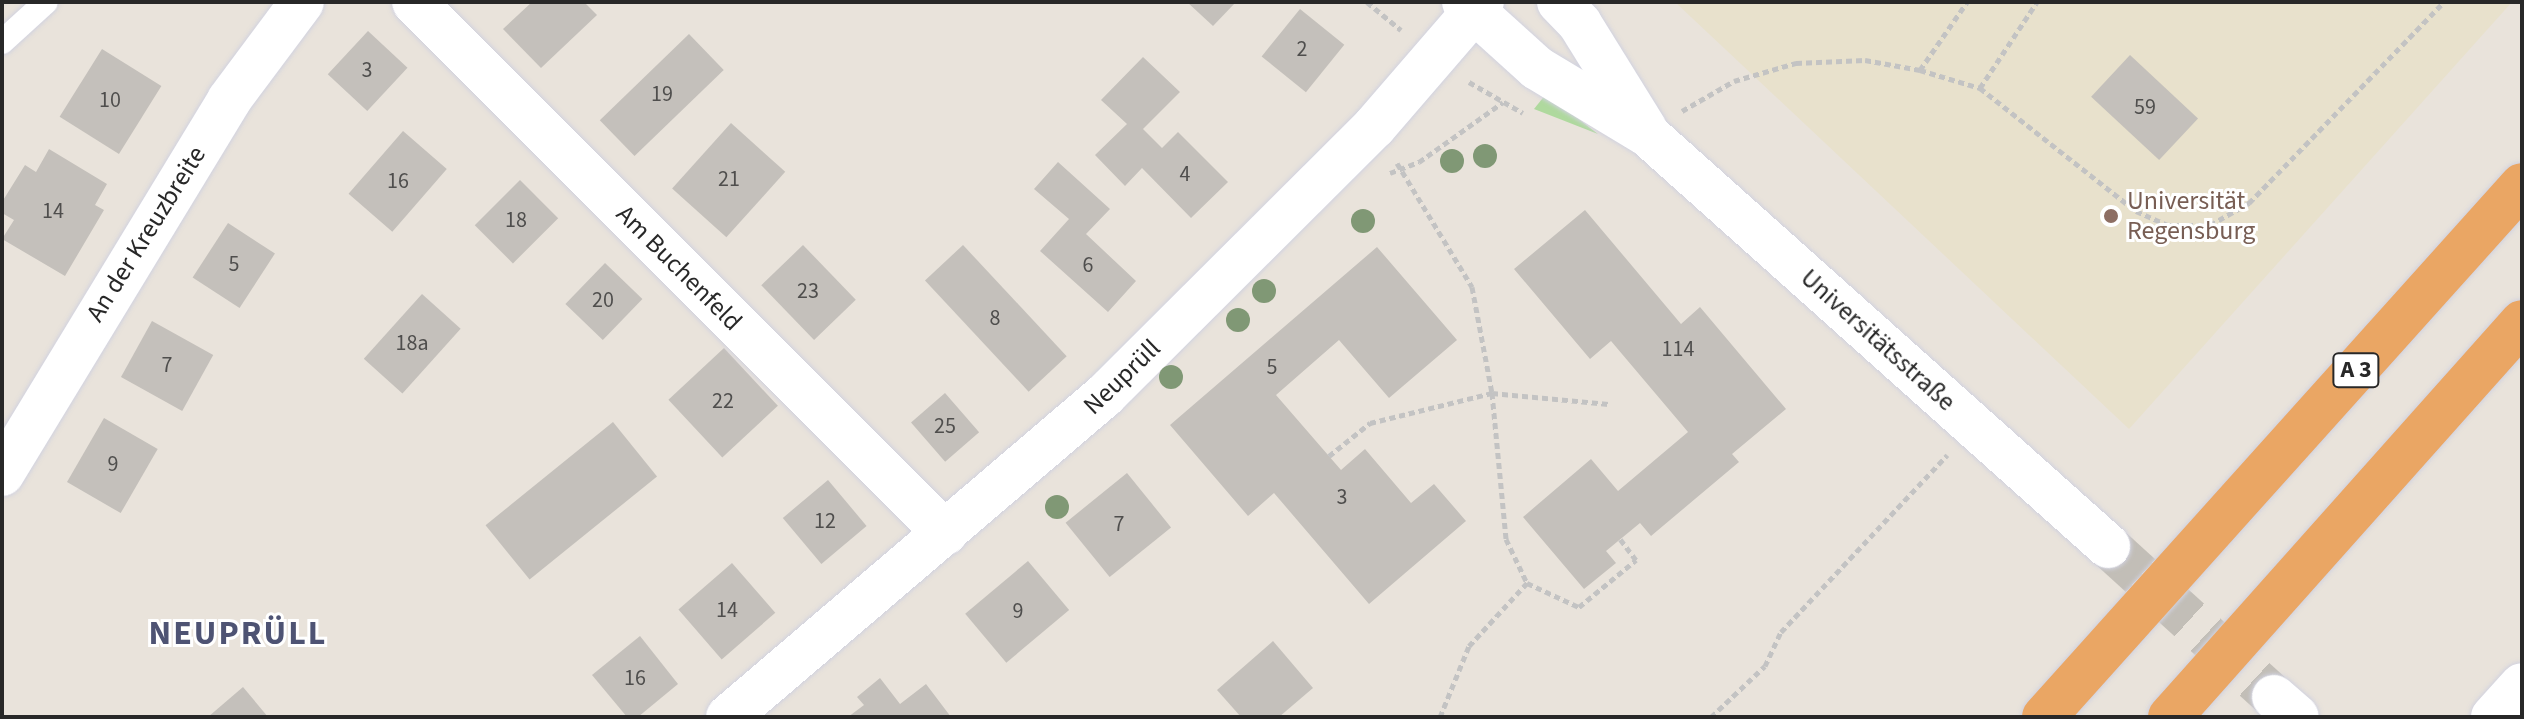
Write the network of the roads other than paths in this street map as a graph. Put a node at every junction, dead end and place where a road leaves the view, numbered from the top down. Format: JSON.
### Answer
{"nodes":[{"id":1,"x":46,"y":2,"type":"edge"},
{"id":2,"x":302,"y":2,"type":"edge"},
{"id":3,"x":414,"y":2,"type":"edge"},
{"id":4,"x":1559,"y":2,"type":"edge"},
{"id":5,"x":1474,"y":5,"type":"edge"},
{"id":6,"x":2,"y":42,"type":"edge"},
{"id":7,"x":1648,"y":135,"type":"junction"},
{"id":8,"x":2522,"y":185,"type":"edge"},
{"id":9,"x":2522,"y":322,"type":"edge"},
{"id":10,"x":2,"y":474,"type":"edge"},
{"id":11,"x":945,"y":533,"type":"junction"},
{"id":12,"x":2108,"y":546,"type":"tunnel mouth"},
{"id":13,"x":2522,"y":685,"type":"edge"},
{"id":14,"x":728,"y":717,"type":"edge"},
{"id":15,"x":2044,"y":717,"type":"edge"},
{"id":16,"x":2170,"y":717,"type":"edge"},
{"id":17,"x":2493,"y":717,"type":"edge"}],
"edges":[{"from":1,"to":6,"type":"lane"},
{"from":2,"to":10,"type":"street","name":"An der Kreuzbreite"},
{"from":3,"to":11,"type":"street","name":"Am Buchenfeld"},
{"from":4,"to":7,"type":"street","name":"Universitätsstraße"},
{"from":5,"to":7,"type":"street","name":"Universitätsstraße"},
{"from":5,"to":11,"type":"street","name":"Neuprüll"},
{"from":7,"to":12,"type":"street","name":"Universitätsstraße"},
{"from":8,"to":15,"type":"highway","number":"A 3"},
{"from":9,"to":16,"type":"highway"},
{"from":11,"to":14,"type":"street","name":"Neuprüll"},
{"from":13,"to":17,"type":"street"}]}
